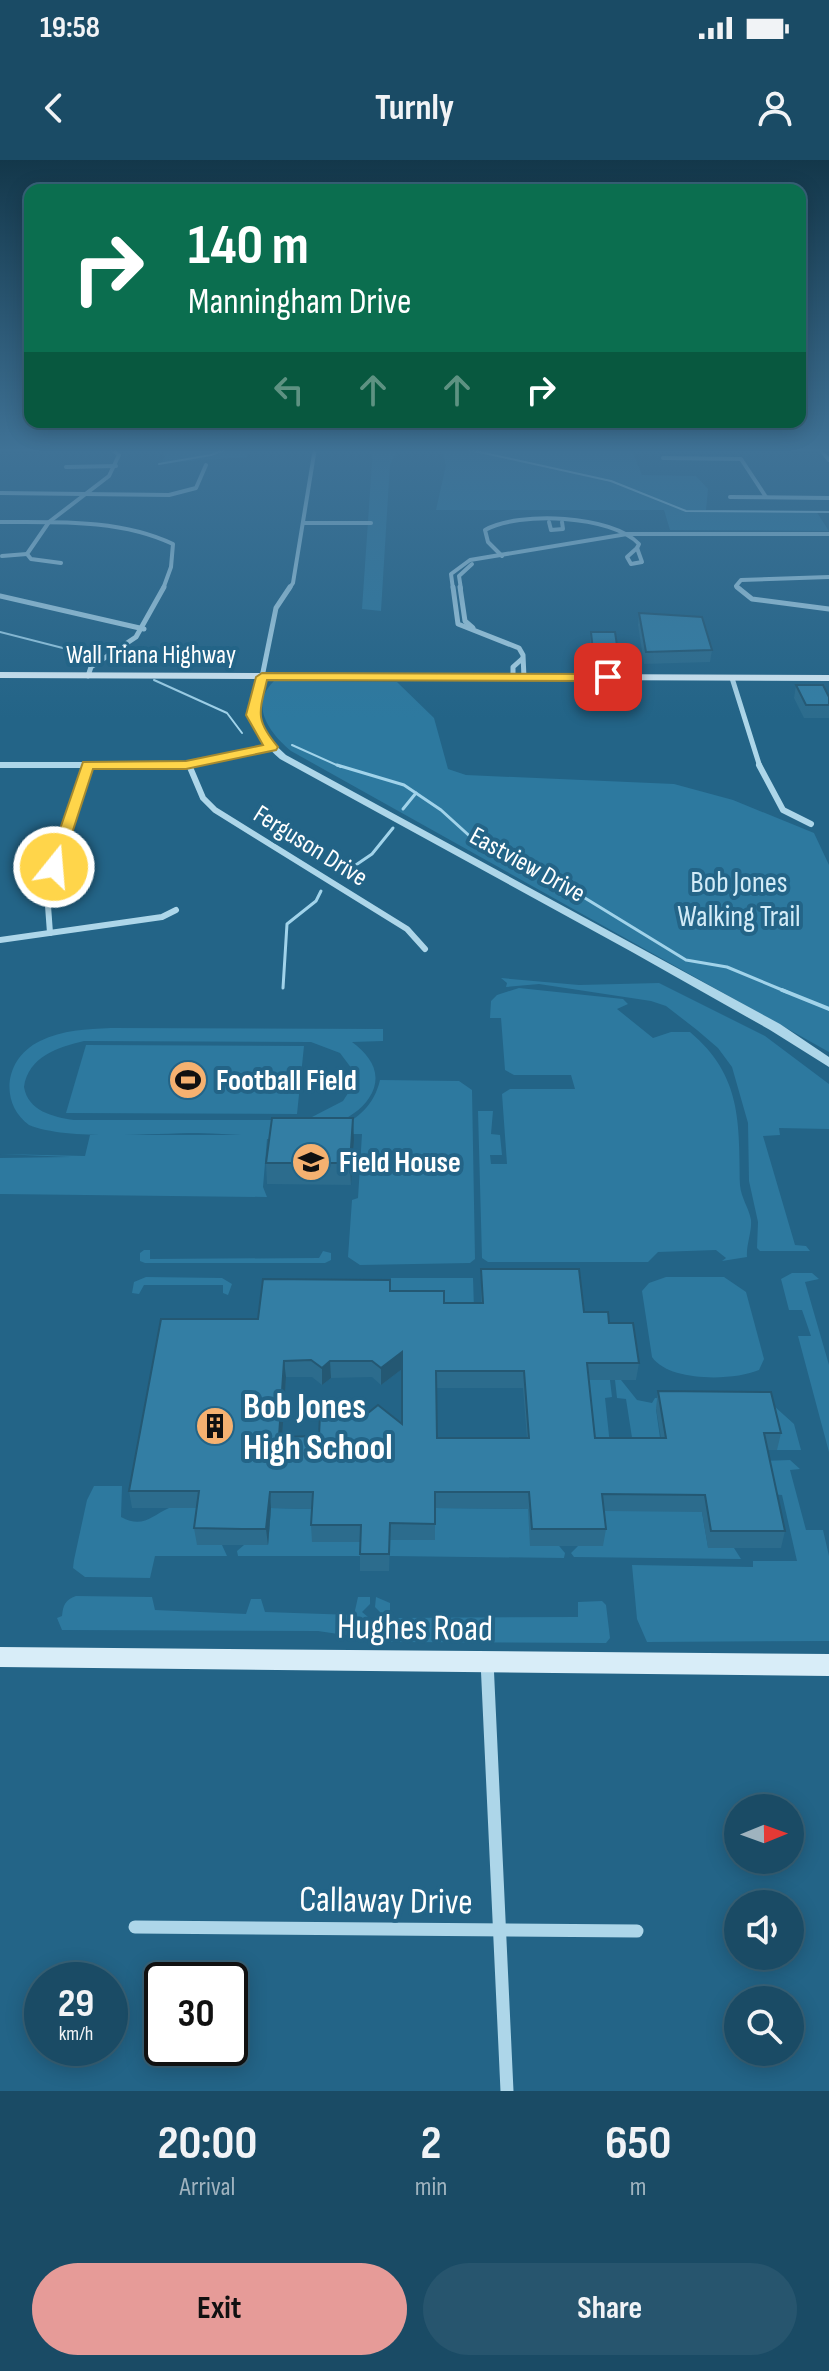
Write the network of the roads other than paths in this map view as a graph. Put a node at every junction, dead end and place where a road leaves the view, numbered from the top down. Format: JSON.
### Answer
{"nodes":[{"id":1,"x":38,"y":538,"type":"edge"},
{"id":2,"x":161,"y":538,"type":"edge"},
{"id":3,"x":300,"y":538,"type":"edge"},
{"id":4,"x":487,"y":538,"type":"edge"},
{"id":5,"x":610,"y":538,"type":"edge"},
{"id":6,"x":633,"y":538,"type":"edge"},
{"id":7,"x":637,"y":548,"type":"dead end"},
{"id":8,"x":27,"y":554,"type":"junction"},
{"id":9,"x":501,"y":555,"type":"junction"},
{"id":10,"x":2,"y":556,"type":"dead end"},
{"id":11,"x":61,"y":563,"type":"dead end"},
{"id":12,"x":829,"y":577,"type":"edge"},
{"id":13,"x":0,"y":596,"type":"edge"},
{"id":14,"x":829,"y":609,"type":"edge"},
{"id":15,"x":144,"y":629,"type":"junction"},
{"id":16,"x":522,"y":659,"type":"junction"},
{"id":17,"x":0,"y":675,"type":"edge"},
{"id":18,"x":88,"y":676,"type":"junction"},
{"id":19,"x":262,"y":677,"type":"junction"},
{"id":20,"x":518,"y":678,"type":"junction"},
{"id":21,"x":732,"y":678,"type":"junction"},
{"id":22,"x":829,"y":678,"type":"edge"},
{"id":23,"x":272,"y":747,"type":"junction"},
{"id":24,"x":189,"y":764,"type":"junction"},
{"id":25,"x":0,"y":765,"type":"edge"},
{"id":26,"x":88,"y":765,"type":"junction"},
{"id":27,"x":811,"y":824,"type":"dead end"},
{"id":28,"x":176,"y":910,"type":"dead end"},
{"id":29,"x":50,"y":933,"type":"junction"},
{"id":30,"x":0,"y":940,"type":"edge"},
{"id":31,"x":425,"y":949,"type":"dead end"},
{"id":32,"x":829,"y":1063,"type":"edge"},
{"id":33,"x":0,"y":1657,"type":"edge"},
{"id":34,"x":487,"y":1660,"type":"junction"},
{"id":35,"x":829,"y":1665,"type":"edge"},
{"id":36,"x":135,"y":1927,"type":"dead end"},
{"id":37,"x":500,"y":1930,"type":"junction"},
{"id":38,"x":637,"y":1931,"type":"dead end"},
{"id":39,"x":507,"y":2091,"type":"edge"}],
"edges":[{"from":1,"to":8,"type":"street"},
{"from":2,"to":15,"type":"street"},
{"from":3,"to":19,"type":"street"},
{"from":4,"to":9,"type":"street"},
{"from":5,"to":9,"type":"street"},
{"from":6,"to":7,"type":"street"},
{"from":8,"to":10,"type":"street"},
{"from":8,"to":11,"type":"street"},
{"from":9,"to":16,"type":"street"},
{"from":12,"to":14,"type":"street"},
{"from":13,"to":15,"type":"street"},
{"from":15,"to":18,"type":"street"},
{"from":16,"to":20,"type":"street"},
{"from":16,"to":20,"type":"street"},
{"from":17,"to":18,"type":"main road","name":"Wall Triana Highway"},
{"from":18,"to":19,"type":"main road","name":"Wall Triana Highway"},
{"from":19,"to":20,"type":"main road","name":"Wall Triana Highway"},
{"from":19,"to":23,"type":"street","name":"Eastview Drive"},
{"from":20,"to":21,"type":"main road","name":"Wall Triana Highway"},
{"from":21,"to":22,"type":"main road","name":"Wall Triana Highway"},
{"from":21,"to":27,"type":"street"},
{"from":23,"to":24,"type":"street"},
{"from":23,"to":32,"type":"street","name":"Eastview Drive"},
{"from":24,"to":26,"type":"street"},
{"from":24,"to":31,"type":"street","name":"Ferguson Drive"},
{"from":25,"to":26,"type":"street"},
{"from":26,"to":29,"type":"street"},
{"from":28,"to":29,"type":"street"},
{"from":29,"to":30,"type":"street"},
{"from":33,"to":34,"type":"main road","name":"Hughes Road"},
{"from":34,"to":35,"type":"main road","name":"Hughes Road"},
{"from":34,"to":37,"type":"street"},
{"from":36,"to":37,"type":"street","name":"Callaway Drive"},
{"from":37,"to":38,"type":"street","name":"Callaway Drive"},
{"from":37,"to":39,"type":"street"}]}
